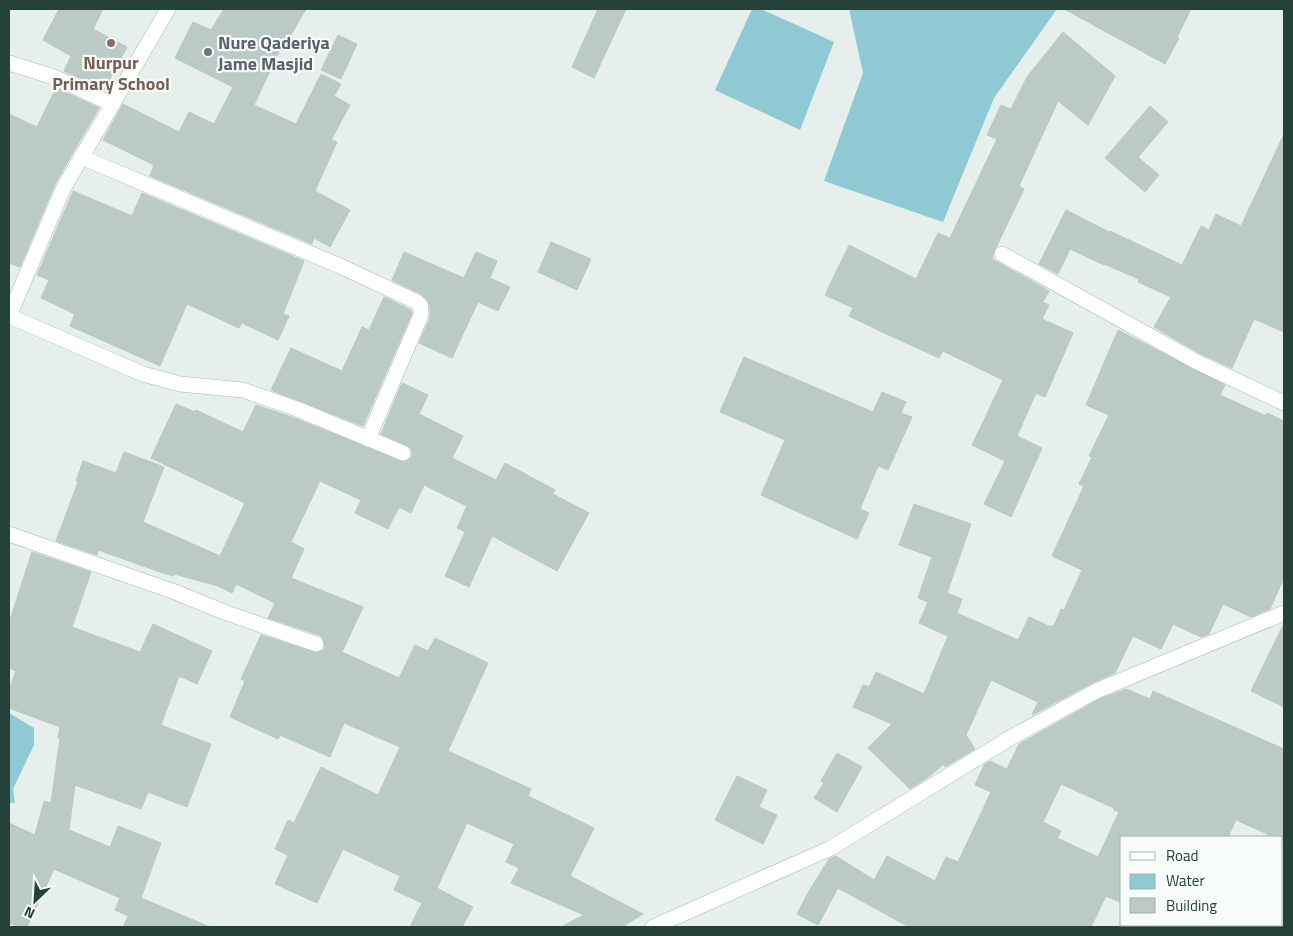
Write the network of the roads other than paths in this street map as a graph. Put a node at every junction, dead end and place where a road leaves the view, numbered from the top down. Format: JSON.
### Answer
{"nodes":[{"id":1,"x":168,"y":9,"type":"edge"},
{"id":2,"x":9,"y":63,"type":"edge"},
{"id":3,"x":112,"y":104,"type":"junction"},
{"id":4,"x":81,"y":157,"type":"junction"},
{"id":5,"x":1002,"y":254,"type":"dead end"},
{"id":6,"x":9,"y":316,"type":"edge"},
{"id":7,"x":1284,"y":403,"type":"edge"},
{"id":8,"x":368,"y":439,"type":"junction"},
{"id":9,"x":403,"y":453,"type":"dead end"},
{"id":10,"x":9,"y":534,"type":"edge"},
{"id":11,"x":1284,"y":613,"type":"edge"},
{"id":12,"x":316,"y":644,"type":"dead end"},
{"id":13,"x":653,"y":927,"type":"edge"}],
"edges":[{"from":1,"to":3,"type":"street"},
{"from":2,"to":3,"type":"street"},
{"from":3,"to":4,"type":"street"},
{"from":4,"to":6,"type":"street"},
{"from":4,"to":8,"type":"street"},
{"from":5,"to":7,"type":"street"},
{"from":6,"to":8,"type":"street"},
{"from":8,"to":9,"type":"street"},
{"from":10,"to":12,"type":"street"},
{"from":11,"to":13,"type":"street"}]}
